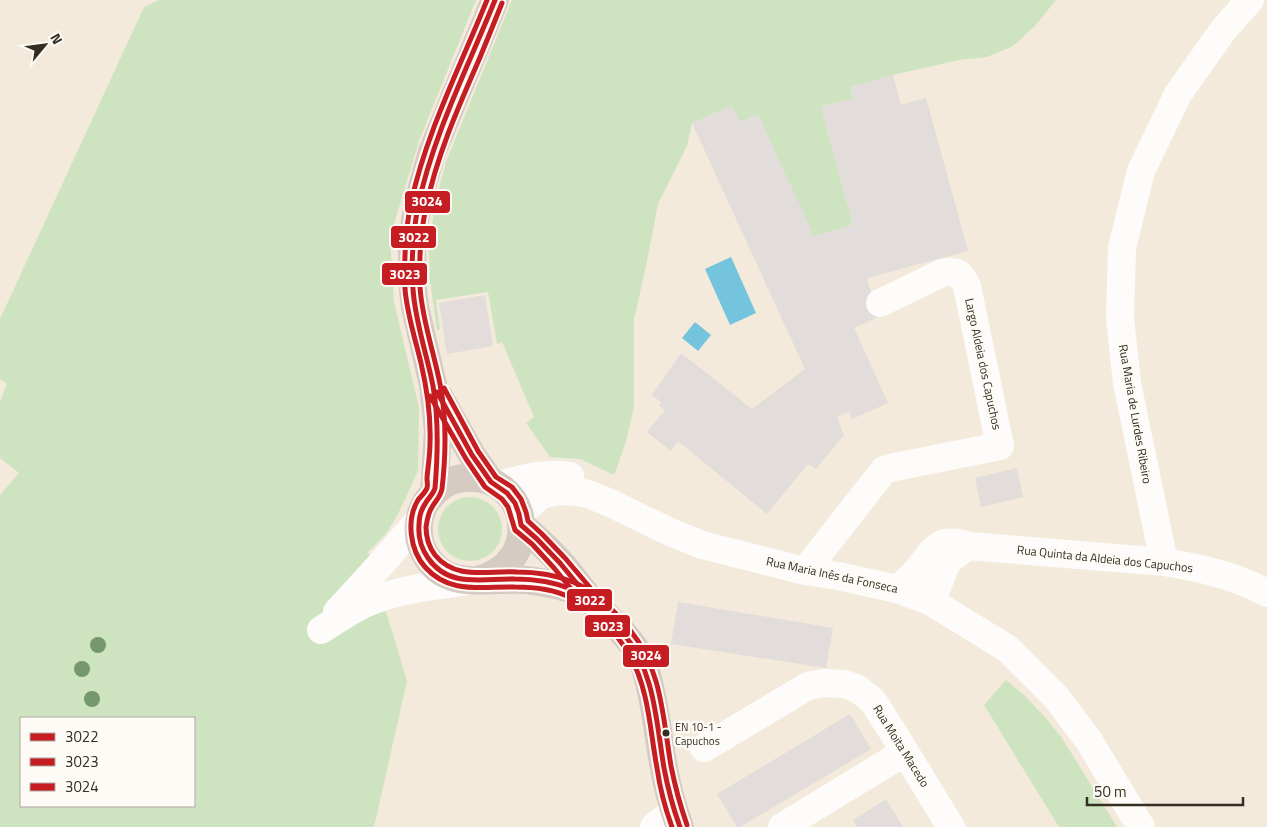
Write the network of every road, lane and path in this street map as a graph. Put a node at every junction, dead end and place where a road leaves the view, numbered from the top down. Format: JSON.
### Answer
{"nodes":[{"id":1,"x":495,"y":0,"type":"edge"},
{"id":2,"x":1250,"y":0,"type":"edge"},
{"id":3,"x":880,"y":303,"type":"dead end"},
{"id":4,"x":433,"y":385,"type":"junction"},
{"id":5,"x":494,"y":484,"type":"junction"},
{"id":6,"x":434,"y":492,"type":"junction"},
{"id":7,"x":608,"y":502,"type":"junction"},
{"id":8,"x":419,"y":520,"type":"junction"},
{"id":9,"x":520,"y":520,"type":"junction"},
{"id":10,"x":969,"y":546,"type":"junction"},
{"id":11,"x":1164,"y":562,"type":"junction"},
{"id":12,"x":805,"y":570,"type":"junction"},
{"id":13,"x":473,"y":581,"type":"junction"},
{"id":14,"x":897,"y":589,"type":"junction"},
{"id":15,"x":1267,"y":593,"type":"edge"},
{"id":16,"x":930,"y":600,"type":"junction"},
{"id":17,"x":591,"y":601,"type":"junction"},
{"id":18,"x":704,"y":748,"type":"dead end"},
{"id":19,"x":905,"y":752,"type":"junction"},
{"id":20,"x":669,"y":822,"type":"edge"},
{"id":21,"x":782,"y":827,"type":"edge"},
{"id":22,"x":951,"y":827,"type":"edge"},
{"id":23,"x":1141,"y":827,"type":"edge"}],
"edges":[{"from":1,"to":4,"type":"main road"},
{"from":2,"to":11,"type":"street","name":"Rua Maria de Lurdes Ribeiro"},
{"from":3,"to":12,"type":"street","name":"Largo Aldeia dos Capuchos"},
{"from":4,"to":5,"type":"main road"},
{"from":4,"to":6,"type":"main road"},
{"from":5,"to":6,"type":"main road"},
{"from":5,"to":7,"type":"street","name":"Rua Maria Inês da Fonseca"},
{"from":5,"to":9,"type":"main road"},
{"from":6,"to":8,"type":"main road"},
{"from":7,"to":9,"type":"street","name":"Rua Maria Inês da Fonseca"},
{"from":7,"to":12,"type":"street","name":"Rua Maria Inês da Fonseca"},
{"from":8,"to":13,"type":"main road"},
{"from":8,"to":13,"type":"street"},
{"from":9,"to":13,"type":"main road"},
{"from":9,"to":17,"type":"main road"},
{"from":10,"to":11,"type":"street","name":"Rua Quinta da Aldeia dos Capuchos"},
{"from":10,"to":14,"type":"street","name":"Rua Quinta da Aldeia dos Capuchos"},
{"from":10,"to":16,"type":"street"},
{"from":11,"to":15,"type":"street","name":"Rua Quinta da Aldeia dos Capuchos"},
{"from":12,"to":14,"type":"street","name":"Rua Maria Inês da Fonseca"},
{"from":13,"to":17,"type":"main road"},
{"from":14,"to":16,"type":"street","name":"Rua Maria Inês da Fonseca"},
{"from":16,"to":23,"type":"street","name":"Rua Maria Inês da Fonseca"},
{"from":17,"to":20,"type":"main road"},
{"from":18,"to":19,"type":"street","name":"Rua Moita Macedo"},
{"from":19,"to":21,"type":"street"},
{"from":19,"to":22,"type":"street","name":"Rua Moita Macedo"}]}
